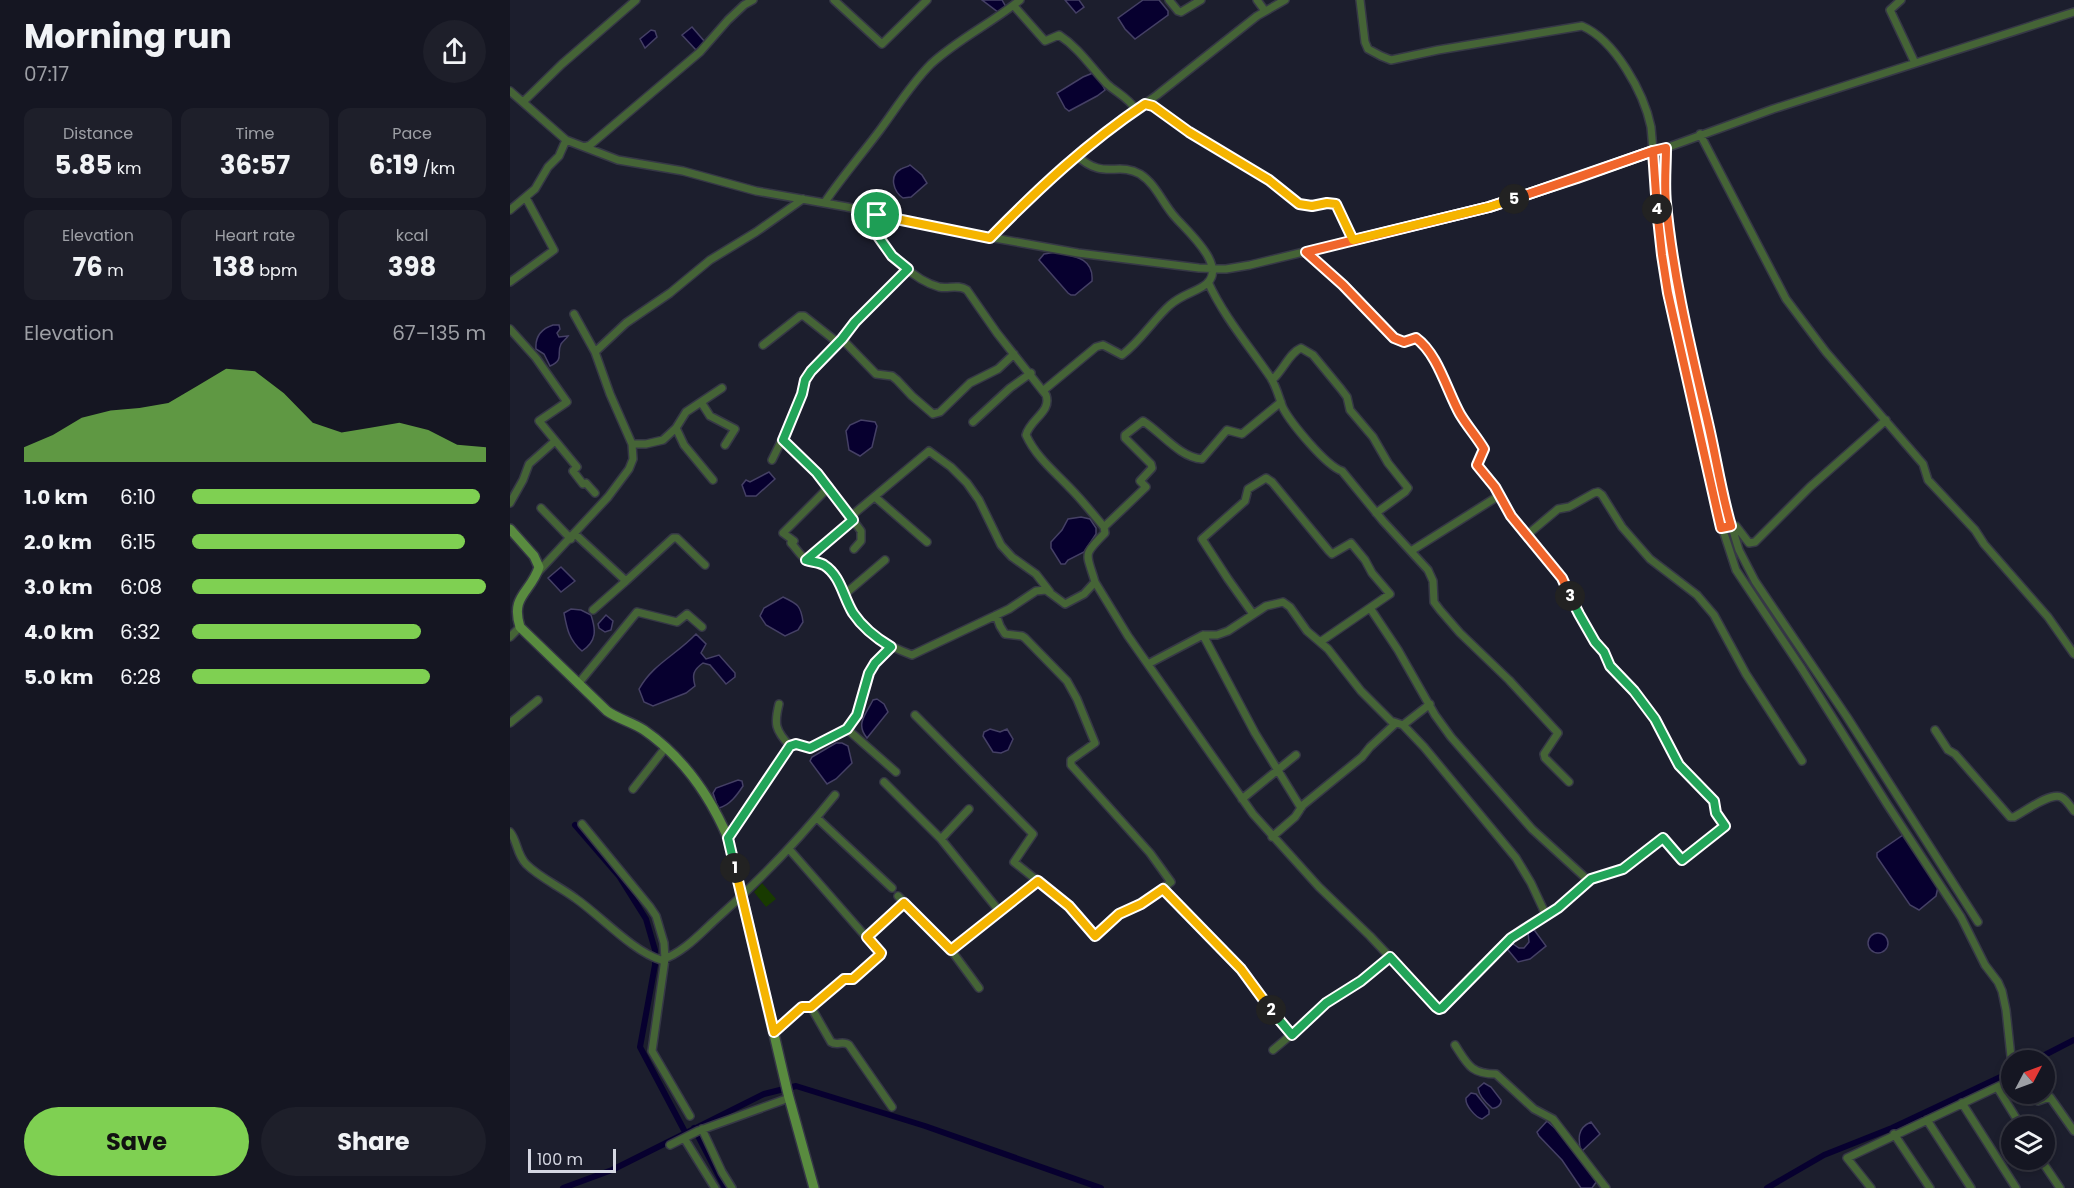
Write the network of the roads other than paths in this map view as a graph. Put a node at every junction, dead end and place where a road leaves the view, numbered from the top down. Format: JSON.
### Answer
{"nodes":[{"id":1,"x":636,"y":0,"type":"edge"},
{"id":2,"x":753,"y":0,"type":"edge"},
{"id":3,"x":834,"y":0,"type":"edge"},
{"id":4,"x":927,"y":0,"type":"edge"},
{"id":5,"x":1168,"y":0,"type":"edge"},
{"id":6,"x":1201,"y":0,"type":"edge"},
{"id":7,"x":1257,"y":0,"type":"edge"},
{"id":8,"x":1285,"y":0,"type":"edge"},
{"id":9,"x":1360,"y":0,"type":"edge"},
{"id":10,"x":1901,"y":0,"type":"edge"},
{"id":11,"x":1016,"y":2,"type":"edge"},
{"id":12,"x":1265,"y":12,"type":"junction"},
{"id":13,"x":2074,"y":12,"type":"edge"},
{"id":14,"x":1915,"y":63,"type":"junction"},
{"id":15,"x":510,"y":92,"type":"edge"},
{"id":16,"x":523,"y":102,"type":"junction"},
{"id":17,"x":1145,"y":104,"type":"junction"},
{"id":18,"x":1136,"y":110,"type":"junction"},
{"id":19,"x":1700,"y":134,"type":"junction"},
{"id":20,"x":566,"y":140,"type":"junction"},
{"id":21,"x":582,"y":148,"type":"junction"},
{"id":22,"x":1666,"y":148,"type":"junction"},
{"id":23,"x":1653,"y":151,"type":"junction"},
{"id":24,"x":1076,"y":155,"type":"junction"},
{"id":25,"x":526,"y":198,"type":"junction"},
{"id":26,"x":803,"y":199,"type":"junction"},
{"id":27,"x":825,"y":202,"type":"junction"},
{"id":28,"x":510,"y":210,"type":"edge"},
{"id":29,"x":877,"y":215,"type":"junction"},
{"id":30,"x":990,"y":238,"type":"junction"},
{"id":31,"x":1353,"y":240,"type":"junction"},
{"id":32,"x":1306,"y":252,"type":"junction"},
{"id":33,"x":1213,"y":268,"type":"junction"},
{"id":34,"x":908,"y":269,"type":"junction"},
{"id":35,"x":510,"y":282,"type":"edge"},
{"id":36,"x":1208,"y":282,"type":"junction"},
{"id":37,"x":574,"y":314,"type":"dead end"},
{"id":38,"x":510,"y":329,"type":"edge"},
{"id":39,"x":840,"y":340,"type":"junction"},
{"id":40,"x":763,"y":345,"type":"dead end"},
{"id":41,"x":595,"y":352,"type":"junction"},
{"id":42,"x":1014,"y":354,"type":"junction"},
{"id":43,"x":1030,"y":373,"type":"junction"},
{"id":44,"x":1272,"y":380,"type":"junction"},
{"id":45,"x":722,"y":388,"type":"dead end"},
{"id":46,"x":1044,"y":390,"type":"junction"},
{"id":47,"x":701,"y":402,"type":"junction"},
{"id":48,"x":1281,"y":402,"type":"junction"},
{"id":49,"x":1886,"y":420,"type":"junction"},
{"id":50,"x":973,"y":422,"type":"dead end"},
{"id":51,"x":676,"y":428,"type":"junction"},
{"id":52,"x":783,"y":440,"type":"junction"},
{"id":53,"x":555,"y":441,"type":"junction"},
{"id":54,"x":632,"y":444,"type":"junction"},
{"id":55,"x":725,"y":445,"type":"dead end"},
{"id":56,"x":772,"y":460,"type":"dead end"},
{"id":57,"x":713,"y":480,"type":"dead end"},
{"id":58,"x":829,"y":488,"type":"junction"},
{"id":59,"x":595,"y":493,"type":"dead end"},
{"id":60,"x":1500,"y":495,"type":"junction"},
{"id":61,"x":875,"y":497,"type":"junction"},
{"id":62,"x":510,"y":503,"type":"edge"},
{"id":63,"x":541,"y":508,"type":"dead end"},
{"id":64,"x":1376,"y":513,"type":"junction"},
{"id":65,"x":852,"y":519,"type":"junction"},
{"id":66,"x":1731,"y":526,"type":"junction"},
{"id":67,"x":1104,"y":527,"type":"junction"},
{"id":68,"x":1721,"y":528,"type":"junction"},
{"id":69,"x":510,"y":529,"type":"edge"},
{"id":70,"x":1527,"y":535,"type":"junction"},
{"id":71,"x":573,"y":537,"type":"junction"},
{"id":72,"x":927,"y":542,"type":"dead end"},
{"id":73,"x":854,"y":549,"type":"dead end"},
{"id":74,"x":1411,"y":551,"type":"junction"},
{"id":75,"x":806,"y":560,"type":"junction"},
{"id":76,"x":885,"y":560,"type":"dead end"},
{"id":77,"x":705,"y":565,"type":"dead end"},
{"id":78,"x":537,"y":574,"type":"junction"},
{"id":79,"x":626,"y":581,"type":"junction"},
{"id":80,"x":1095,"y":582,"type":"junction"},
{"id":81,"x":845,"y":594,"type":"junction"},
{"id":82,"x":1052,"y":594,"type":"junction"},
{"id":83,"x":1370,"y":608,"type":"junction"},
{"id":84,"x":592,"y":610,"type":"dead end"},
{"id":85,"x":1253,"y":614,"type":"junction"},
{"id":86,"x":996,"y":615,"type":"junction"},
{"id":87,"x":520,"y":627,"type":"junction"},
{"id":88,"x":702,"y":627,"type":"dead end"},
{"id":89,"x":1203,"y":635,"type":"junction"},
{"id":90,"x":510,"y":637,"type":"edge"},
{"id":91,"x":1320,"y":642,"type":"junction"},
{"id":92,"x":891,"y":647,"type":"junction"},
{"id":93,"x":2074,"y":654,"type":"edge"},
{"id":94,"x":1148,"y":664,"type":"junction"},
{"id":95,"x":578,"y":684,"type":"junction"},
{"id":96,"x":538,"y":700,"type":"dead end"},
{"id":97,"x":779,"y":704,"type":"dead end"},
{"id":98,"x":1430,"y":704,"type":"junction"},
{"id":99,"x":915,"y":715,"type":"dead end"},
{"id":100,"x":510,"y":723,"type":"edge"},
{"id":101,"x":1400,"y":724,"type":"junction"},
{"id":102,"x":847,"y":729,"type":"junction"},
{"id":103,"x":1935,"y":730,"type":"dead end"},
{"id":104,"x":790,"y":746,"type":"junction"},
{"id":105,"x":666,"y":747,"type":"junction"},
{"id":106,"x":1296,"y":755,"type":"dead end"},
{"id":107,"x":1802,"y":761,"type":"dead end"},
{"id":108,"x":1277,"y":770,"type":"junction"},
{"id":109,"x":896,"y":772,"type":"dead end"},
{"id":110,"x":884,"y":782,"type":"dead end"},
{"id":111,"x":1569,"y":782,"type":"dead end"},
{"id":112,"x":633,"y":789,"type":"dead end"},
{"id":113,"x":835,"y":795,"type":"dead end"},
{"id":114,"x":1242,"y":799,"type":"junction"},
{"id":115,"x":1301,"y":808,"type":"junction"},
{"id":116,"x":969,"y":809,"type":"dead end"},
{"id":117,"x":2074,"y":811,"type":"edge"},
{"id":118,"x":817,"y":818,"type":"junction"},
{"id":119,"x":582,"y":824,"type":"dead end"},
{"id":120,"x":510,"y":832,"type":"edge"},
{"id":121,"x":1272,"y":837,"type":"junction"},
{"id":122,"x":728,"y":838,"type":"junction"},
{"id":123,"x":940,"y":839,"type":"junction"},
{"id":124,"x":789,"y":849,"type":"junction"},
{"id":125,"x":1038,"y":881,"type":"junction"},
{"id":126,"x":1589,"y":881,"type":"junction"},
{"id":127,"x":892,"y":888,"type":"dead end"},
{"id":128,"x":1163,"y":889,"type":"junction"},
{"id":129,"x":898,"y":896,"type":"dead end"},
{"id":130,"x":742,"y":897,"type":"junction"},
{"id":131,"x":904,"y":903,"type":"junction"},
{"id":132,"x":1000,"y":912,"type":"junction"},
{"id":133,"x":1546,"y":915,"type":"junction"},
{"id":134,"x":1978,"y":922,"type":"dead end"},
{"id":135,"x":867,"y":937,"type":"junction"},
{"id":136,"x":951,"y":950,"type":"junction"},
{"id":137,"x":1390,"y":957,"type":"junction"},
{"id":138,"x":663,"y":959,"type":"junction"},
{"id":139,"x":979,"y":988,"type":"dead end"},
{"id":140,"x":811,"y":1007,"type":"junction"},
{"id":141,"x":774,"y":1032,"type":"junction"},
{"id":142,"x":1292,"y":1035,"type":"junction"},
{"id":143,"x":1455,"y":1045,"type":"dead end"},
{"id":144,"x":1273,"y":1050,"type":"dead end"},
{"id":145,"x":2010,"y":1050,"type":"edge"},
{"id":146,"x":2001,"y":1085,"type":"edge"},
{"id":147,"x":1997,"y":1087,"type":"junction"},
{"id":148,"x":788,"y":1096,"type":"junction"},
{"id":149,"x":1962,"y":1103,"type":"junction"},
{"id":150,"x":2055,"y":1104,"type":"edge"},
{"id":151,"x":892,"y":1107,"type":"dead end"},
{"id":152,"x":690,"y":1116,"type":"dead end"},
{"id":153,"x":2015,"y":1116,"type":"edge"},
{"id":154,"x":1927,"y":1120,"type":"junction"},
{"id":155,"x":700,"y":1130,"type":"junction"},
{"id":156,"x":2074,"y":1131,"type":"edge"},
{"id":157,"x":1894,"y":1134,"type":"junction"},
{"id":158,"x":686,"y":1137,"type":"junction"},
{"id":159,"x":670,"y":1145,"type":"dead end"},
{"id":160,"x":2048,"y":1170,"type":"edge"},
{"id":161,"x":715,"y":1188,"type":"edge"},
{"id":162,"x":732,"y":1188,"type":"edge"},
{"id":163,"x":814,"y":1188,"type":"edge"},
{"id":164,"x":1606,"y":1188,"type":"edge"},
{"id":165,"x":1871,"y":1188,"type":"edge"},
{"id":166,"x":1930,"y":1188,"type":"edge"},
{"id":167,"x":1971,"y":1188,"type":"edge"},
{"id":168,"x":2016,"y":1188,"type":"edge"},
{"id":169,"x":2060,"y":1188,"type":"edge"}],
"edges":[{"from":1,"to":16,"type":"street"},
{"from":2,"to":21,"type":"street"},
{"from":3,"to":4,"type":"street"},
{"from":5,"to":6,"type":"street"},
{"from":7,"to":12,"type":"street"},
{"from":8,"to":12,"type":"street"},
{"from":9,"to":23,"type":"street"},
{"from":10,"to":14,"type":"street"},
{"from":11,"to":18,"type":"street"},
{"from":11,"to":27,"type":"street"},
{"from":12,"to":17,"type":"street"},
{"from":13,"to":14,"type":"street"},
{"from":14,"to":19,"type":"street"},
{"from":15,"to":16,"type":"street"},
{"from":16,"to":20,"type":"street"},
{"from":17,"to":18,"type":"street"},
{"from":17,"to":31,"type":"street"},
{"from":18,"to":24,"type":"street"},
{"from":19,"to":22,"type":"street"},
{"from":19,"to":49,"type":"street"},
{"from":20,"to":21,"type":"street"},
{"from":20,"to":25,"type":"street"},
{"from":21,"to":26,"type":"street"},
{"from":22,"to":23,"type":"street"},
{"from":22,"to":66,"type":"street"},
{"from":23,"to":31,"type":"street"},
{"from":23,"to":68,"type":"street"},
{"from":24,"to":30,"type":"street"},
{"from":24,"to":33,"type":"street"},
{"from":25,"to":28,"type":"street"},
{"from":25,"to":35,"type":"street"},
{"from":26,"to":27,"type":"street"},
{"from":26,"to":41,"type":"street"},
{"from":27,"to":29,"type":"street"},
{"from":29,"to":30,"type":"street"},
{"from":29,"to":34,"type":"street"},
{"from":30,"to":33,"type":"street"},
{"from":31,"to":32,"type":"street"},
{"from":32,"to":33,"type":"street"},
{"from":32,"to":60,"type":"street"},
{"from":33,"to":36,"type":"street"},
{"from":34,"to":39,"type":"street"},
{"from":34,"to":42,"type":"street"},
{"from":36,"to":44,"type":"street"},
{"from":36,"to":46,"type":"street"},
{"from":37,"to":41,"type":"street"},
{"from":38,"to":53,"type":"street"},
{"from":39,"to":40,"type":"street"},
{"from":39,"to":42,"type":"street"},
{"from":39,"to":52,"type":"street"},
{"from":41,"to":54,"type":"street"},
{"from":42,"to":43,"type":"street"},
{"from":43,"to":46,"type":"street"},
{"from":43,"to":50,"type":"street"},
{"from":44,"to":48,"type":"street"},
{"from":44,"to":64,"type":"street"},
{"from":45,"to":47,"type":"street"},
{"from":46,"to":67,"type":"street"},
{"from":47,"to":51,"type":"street"},
{"from":47,"to":55,"type":"street"},
{"from":48,"to":64,"type":"street"},
{"from":48,"to":67,"type":"street"},
{"from":49,"to":66,"type":"street"},
{"from":49,"to":93,"type":"street"},
{"from":51,"to":54,"type":"street"},
{"from":51,"to":57,"type":"street"},
{"from":52,"to":56,"type":"street"},
{"from":52,"to":58,"type":"street"},
{"from":53,"to":59,"type":"street"},
{"from":53,"to":62,"type":"street"},
{"from":54,"to":71,"type":"street"},
{"from":58,"to":65,"type":"street"},
{"from":58,"to":75,"type":"street"},
{"from":60,"to":70,"type":"street"},
{"from":60,"to":74,"type":"street"},
{"from":61,"to":65,"type":"street"},
{"from":61,"to":72,"type":"street"},
{"from":61,"to":82,"type":"street"},
{"from":63,"to":71,"type":"street"},
{"from":64,"to":74,"type":"street"},
{"from":65,"to":73,"type":"street"},
{"from":65,"to":75,"type":"street"},
{"from":66,"to":68,"type":"street"},
{"from":66,"to":134,"type":"street"},
{"from":67,"to":80,"type":"street"},
{"from":68,"to":145,"type":"street"},
{"from":69,"to":78,"type":"street"},
{"from":70,"to":107,"type":"street"},
{"from":70,"to":126,"type":"street"},
{"from":71,"to":78,"type":"street"},
{"from":71,"to":79,"type":"street"},
{"from":74,"to":111,"type":"street"},
{"from":75,"to":81,"type":"street"},
{"from":76,"to":81,"type":"street"},
{"from":77,"to":79,"type":"street"},
{"from":78,"to":87,"type":"street"},
{"from":79,"to":84,"type":"street"},
{"from":80,"to":82,"type":"street"},
{"from":80,"to":94,"type":"street"},
{"from":81,"to":92,"type":"street"},
{"from":82,"to":86,"type":"street"},
{"from":83,"to":85,"type":"street"},
{"from":83,"to":91,"type":"street"},
{"from":83,"to":98,"type":"street"},
{"from":85,"to":89,"type":"street"},
{"from":85,"to":91,"type":"street"},
{"from":86,"to":92,"type":"street"},
{"from":86,"to":128,"type":"street"},
{"from":87,"to":90,"type":"street"},
{"from":87,"to":95,"type":"street"},
{"from":88,"to":95,"type":"street"},
{"from":89,"to":94,"type":"street"},
{"from":89,"to":108,"type":"street"},
{"from":91,"to":101,"type":"street"},
{"from":92,"to":102,"type":"street"},
{"from":94,"to":114,"type":"street"},
{"from":95,"to":105,"type":"street"},
{"from":96,"to":100,"type":"street"},
{"from":97,"to":104,"type":"street"},
{"from":98,"to":101,"type":"street"},
{"from":98,"to":126,"type":"street"},
{"from":99,"to":125,"type":"street"},
{"from":101,"to":115,"type":"street"},
{"from":101,"to":133,"type":"street"},
{"from":102,"to":104,"type":"street"},
{"from":102,"to":109,"type":"street"},
{"from":103,"to":117,"type":"street"},
{"from":104,"to":122,"type":"street"},
{"from":105,"to":112,"type":"street"},
{"from":105,"to":122,"type":"street"},
{"from":106,"to":108,"type":"street"},
{"from":108,"to":114,"type":"street"},
{"from":108,"to":115,"type":"street"},
{"from":110,"to":123,"type":"street"},
{"from":113,"to":118,"type":"street"},
{"from":114,"to":121,"type":"street"},
{"from":115,"to":121,"type":"street"},
{"from":116,"to":123,"type":"street"},
{"from":118,"to":124,"type":"street"},
{"from":118,"to":127,"type":"street"},
{"from":119,"to":138,"type":"street"},
{"from":120,"to":138,"type":"street"},
{"from":121,"to":137,"type":"street"},
{"from":122,"to":130,"type":"street"},
{"from":123,"to":132,"type":"street"},
{"from":124,"to":130,"type":"street"},
{"from":124,"to":135,"type":"street"},
{"from":125,"to":128,"type":"street"},
{"from":125,"to":132,"type":"street"},
{"from":126,"to":133,"type":"street"},
{"from":128,"to":142,"type":"street"},
{"from":129,"to":131,"type":"street"},
{"from":130,"to":138,"type":"street"},
{"from":130,"to":141,"type":"street"},
{"from":131,"to":135,"type":"street"},
{"from":131,"to":136,"type":"street"},
{"from":132,"to":136,"type":"street"},
{"from":133,"to":137,"type":"street"},
{"from":135,"to":140,"type":"street"},
{"from":136,"to":139,"type":"street"},
{"from":137,"to":142,"type":"street"},
{"from":138,"to":152,"type":"street"},
{"from":140,"to":141,"type":"street"},
{"from":140,"to":151,"type":"street"},
{"from":141,"to":148,"type":"street"},
{"from":142,"to":144,"type":"street"},
{"from":143,"to":164,"type":"street"},
{"from":146,"to":147,"type":"street"},
{"from":147,"to":149,"type":"street"},
{"from":147,"to":153,"type":"street"},
{"from":148,"to":155,"type":"street"},
{"from":148,"to":163,"type":"street"},
{"from":149,"to":154,"type":"street"},
{"from":149,"to":168,"type":"street"},
{"from":150,"to":156,"type":"street"},
{"from":154,"to":157,"type":"street"},
{"from":154,"to":167,"type":"street"},
{"from":155,"to":158,"type":"street"},
{"from":155,"to":162,"type":"street"},
{"from":157,"to":165,"type":"street"},
{"from":157,"to":166,"type":"street"},
{"from":158,"to":159,"type":"street"},
{"from":158,"to":161,"type":"street"},
{"from":160,"to":169,"type":"street"}]}
